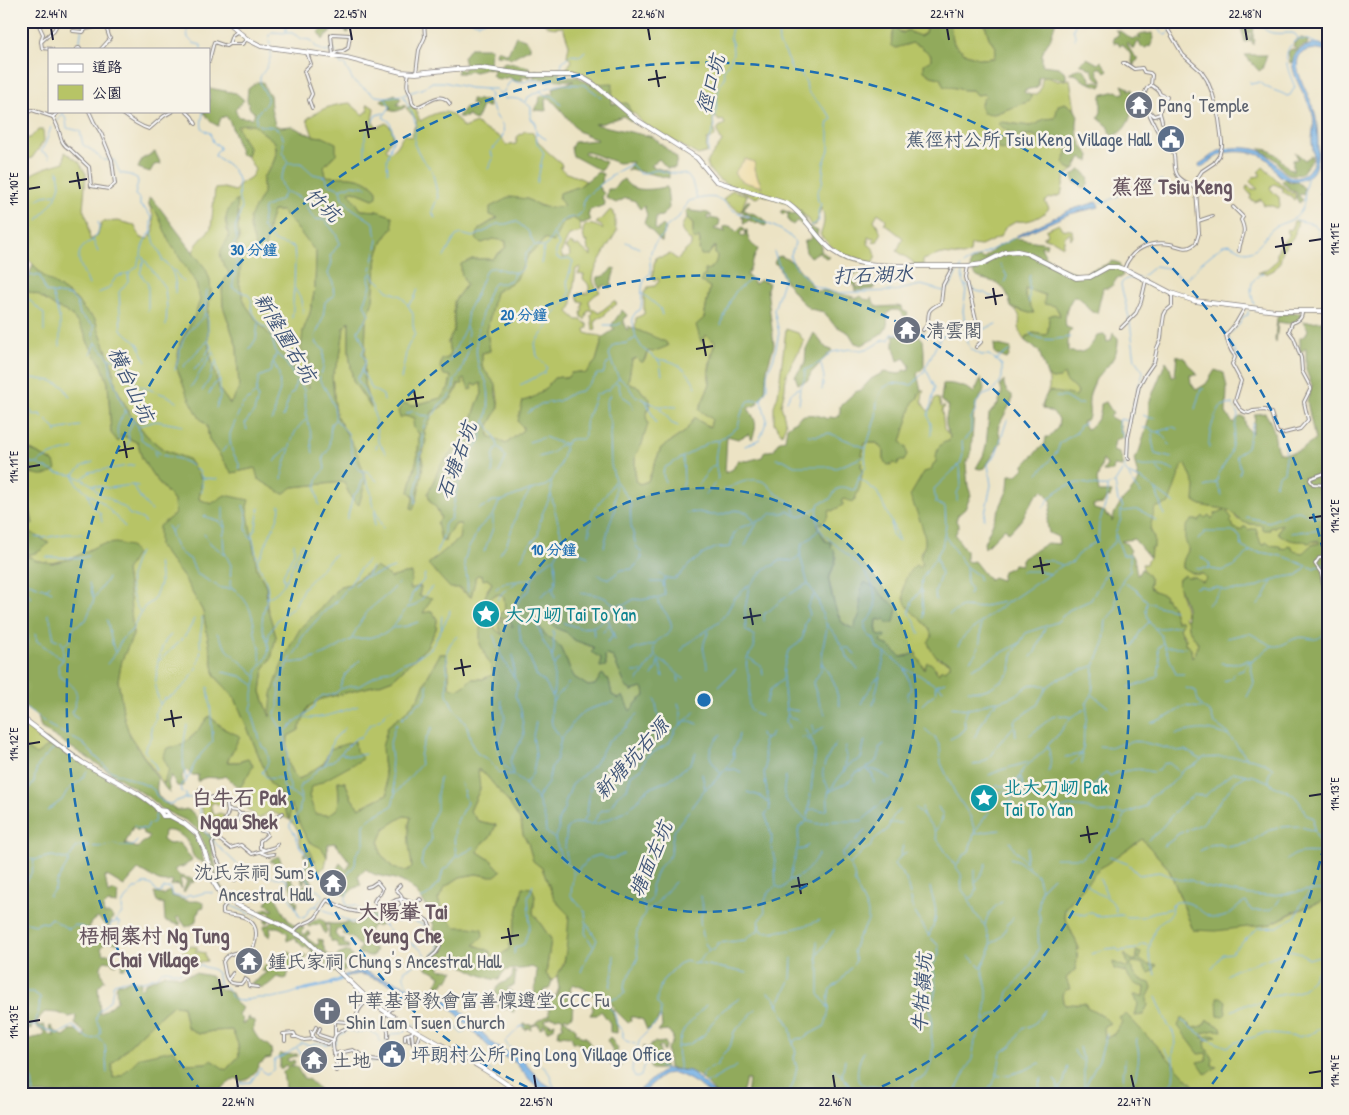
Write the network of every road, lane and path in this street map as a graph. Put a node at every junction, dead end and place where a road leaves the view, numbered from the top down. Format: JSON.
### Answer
{"nodes":[{"id":1,"x":37,"y":21,"type":"edge"},
{"id":2,"x":59,"y":21,"type":"edge"},
{"id":3,"x":69,"y":21,"type":"edge"},
{"id":4,"x":82,"y":21,"type":"edge"},
{"id":5,"x":104,"y":21,"type":"edge"},
{"id":6,"x":226,"y":21,"type":"edge"},
{"id":7,"x":234,"y":21,"type":"edge"},
{"id":8,"x":424,"y":21,"type":"edge"},
{"id":9,"x":1163,"y":21,"type":"edge"},
{"id":10,"x":105,"y":25,"type":"junction"},
{"id":11,"x":232,"y":26,"type":"junction"},
{"id":12,"x":86,"y":29,"type":"junction"},
{"id":13,"x":73,"y":30,"type":"dead end"},
{"id":14,"x":238,"y":32,"type":"junction"},
{"id":15,"x":247,"y":39,"type":"junction"},
{"id":16,"x":41,"y":42,"type":"junction"},
{"id":17,"x":229,"y":44,"type":"junction"},
{"id":18,"x":102,"y":48,"type":"edge"},
{"id":19,"x":48,"y":49,"type":"edge"},
{"id":20,"x":307,"y":53,"type":"junction"},
{"id":21,"x":335,"y":56,"type":"junction"},
{"id":22,"x":210,"y":57,"type":"edge"},
{"id":23,"x":1122,"y":63,"type":"dead end"},
{"id":24,"x":409,"y":73,"type":"junction"},
{"id":25,"x":416,"y":73,"type":"junction"},
{"id":26,"x":1151,"y":85,"type":"junction"},
{"id":27,"x":450,"y":104,"type":"dead end"},
{"id":28,"x":312,"y":108,"type":"dead end"},
{"id":29,"x":1149,"y":111,"type":"junction"},
{"id":30,"x":58,"y":112,"type":"edge"},
{"id":31,"x":89,"y":112,"type":"edge"},
{"id":32,"x":120,"y":112,"type":"edge"},
{"id":33,"x":171,"y":112,"type":"edge"},
{"id":34,"x":187,"y":112,"type":"edge"},
{"id":35,"x":1160,"y":114,"type":"junction"},
{"id":36,"x":21,"y":116,"type":"edge"},
{"id":37,"x":53,"y":117,"type":"junction"},
{"id":38,"x":1162,"y":122,"type":"dead end"},
{"id":39,"x":196,"y":124,"type":"dead end"},
{"id":40,"x":1193,"y":186,"type":"junction"},
{"id":41,"x":1324,"y":195,"type":"dead end"},
{"id":42,"x":1233,"y":207,"type":"dead end"},
{"id":43,"x":1213,"y":216,"type":"dead end"},
{"id":44,"x":1198,"y":221,"type":"junction"},
{"id":45,"x":1328,"y":238,"type":"edge"},
{"id":46,"x":1239,"y":251,"type":"dead end"},
{"id":47,"x":953,"y":266,"type":"junction"},
{"id":48,"x":967,"y":266,"type":"junction"},
{"id":49,"x":1124,"y":268,"type":"junction"},
{"id":50,"x":1146,"y":280,"type":"junction"},
{"id":51,"x":1172,"y":294,"type":"junction"},
{"id":52,"x":1245,"y":306,"type":"junction"},
{"id":53,"x":1302,"y":311,"type":"junction"},
{"id":54,"x":1328,"y":311,"type":"edge"},
{"id":55,"x":1121,"y":328,"type":"dead end"},
{"id":56,"x":923,"y":330,"type":"dead end"},
{"id":57,"x":976,"y":347,"type":"dead end"},
{"id":58,"x":1129,"y":459,"type":"dead end"},
{"id":59,"x":1328,"y":472,"type":"edge"},
{"id":60,"x":1328,"y":487,"type":"edge"},
{"id":61,"x":1328,"y":557,"type":"edge"},
{"id":62,"x":1328,"y":589,"type":"edge"},
{"id":63,"x":21,"y":717,"type":"edge"},
{"id":64,"x":200,"y":789,"type":"dead end"},
{"id":65,"x":228,"y":810,"type":"junction"},
{"id":66,"x":283,"y":813,"type":"dead end"},
{"id":67,"x":240,"y":814,"type":"junction"},
{"id":68,"x":237,"y":821,"type":"dead end"},
{"id":69,"x":256,"y":824,"type":"junction"},
{"id":70,"x":215,"y":839,"type":"junction"},
{"id":71,"x":277,"y":844,"type":"dead end"},
{"id":72,"x":265,"y":850,"type":"junction"},
{"id":73,"x":260,"y":852,"type":"junction"},
{"id":74,"x":274,"y":854,"type":"dead end"},
{"id":75,"x":222,"y":873,"type":"junction"},
{"id":76,"x":212,"y":875,"type":"junction"},
{"id":77,"x":235,"y":880,"type":"dead end"},
{"id":78,"x":400,"y":885,"type":"dead end"},
{"id":79,"x":367,"y":887,"type":"dead end"},
{"id":80,"x":401,"y":899,"type":"junction"},
{"id":81,"x":228,"y":900,"type":"junction"},
{"id":82,"x":421,"y":900,"type":"dead end"},
{"id":83,"x":416,"y":904,"type":"junction"},
{"id":84,"x":403,"y":905,"type":"junction"},
{"id":85,"x":379,"y":906,"type":"junction"},
{"id":86,"x":294,"y":932,"type":"junction"},
{"id":87,"x":429,"y":959,"type":"dead end"},
{"id":88,"x":233,"y":973,"type":"dead end"},
{"id":89,"x":228,"y":980,"type":"junction"},
{"id":90,"x":258,"y":987,"type":"dead end"},
{"id":91,"x":424,"y":996,"type":"dead end"},
{"id":92,"x":329,"y":998,"type":"dead end"},
{"id":93,"x":368,"y":999,"type":"junction"},
{"id":94,"x":387,"y":1013,"type":"junction"},
{"id":95,"x":326,"y":1016,"type":"dead end"},
{"id":96,"x":330,"y":1018,"type":"junction"},
{"id":97,"x":335,"y":1021,"type":"junction"},
{"id":98,"x":350,"y":1026,"type":"junction"},
{"id":99,"x":316,"y":1027,"type":"dead end"},
{"id":100,"x":320,"y":1028,"type":"dead end"},
{"id":101,"x":411,"y":1029,"type":"junction"},
{"id":102,"x":312,"y":1031,"type":"dead end"},
{"id":103,"x":420,"y":1033,"type":"junction"},
{"id":104,"x":336,"y":1034,"type":"junction"},
{"id":105,"x":408,"y":1034,"type":"junction"},
{"id":106,"x":312,"y":1036,"type":"junction"},
{"id":107,"x":388,"y":1037,"type":"dead end"},
{"id":108,"x":314,"y":1039,"type":"junction"},
{"id":109,"x":405,"y":1040,"type":"dead end"},
{"id":110,"x":285,"y":1041,"type":"dead end"},
{"id":111,"x":409,"y":1041,"type":"dead end"},
{"id":112,"x":333,"y":1042,"type":"junction"},
{"id":113,"x":334,"y":1054,"type":"junction"},
{"id":114,"x":388,"y":1062,"type":"dead end"},
{"id":115,"x":336,"y":1070,"type":"dead end"},
{"id":116,"x":520,"y":1094,"type":"edge"}],
"edges":[{"from":1,"to":16,"type":"street"},
{"from":2,"to":3,"type":"street"},
{"from":2,"to":16,"type":"street"},
{"from":4,"to":12,"type":"street"},
{"from":5,"to":10,"type":"street"},
{"from":6,"to":11,"type":"main road"},
{"from":7,"to":11,"type":"street"},
{"from":8,"to":25,"type":"street"},
{"from":9,"to":40,"type":"street"},
{"from":10,"to":12,"type":"street"},
{"from":10,"to":18,"type":"street"},
{"from":11,"to":14,"type":"main road"},
{"from":12,"to":13,"type":"street"},
{"from":14,"to":15,"type":"main road"},
{"from":14,"to":17,"type":"street"},
{"from":15,"to":17,"type":"street"},
{"from":15,"to":20,"type":"main road"},
{"from":16,"to":19,"type":"street"},
{"from":17,"to":22,"type":"street"},
{"from":20,"to":21,"type":"main road"},
{"from":20,"to":28,"type":"street"},
{"from":21,"to":21,"type":"street"},
{"from":21,"to":24,"type":"main road"},
{"from":23,"to":26,"type":"street"},
{"from":24,"to":25,"type":"main road"},
{"from":24,"to":27,"type":"street"},
{"from":25,"to":47,"type":"main road"},
{"from":26,"to":29,"type":"street"},
{"from":26,"to":35,"type":"street"},
{"from":29,"to":35,"type":"street"},
{"from":29,"to":40,"type":"street"},
{"from":30,"to":37,"type":"street"},
{"from":31,"to":37,"type":"street"},
{"from":32,"to":33,"type":"street"},
{"from":34,"to":39,"type":"street"},
{"from":35,"to":38,"type":"street"},
{"from":36,"to":37,"type":"street"},
{"from":40,"to":44,"type":"street"},
{"from":41,"to":45,"type":"street"},
{"from":42,"to":46,"type":"street"},
{"from":43,"to":44,"type":"street"},
{"from":44,"to":49,"type":"street"},
{"from":47,"to":48,"type":"main road"},
{"from":47,"to":56,"type":"street"},
{"from":48,"to":49,"type":"main road"},
{"from":48,"to":57,"type":"street"},
{"from":49,"to":50,"type":"main road"},
{"from":50,"to":51,"type":"main road"},
{"from":50,"to":55,"type":"street"},
{"from":51,"to":52,"type":"main road"},
{"from":51,"to":58,"type":"street"},
{"from":52,"to":53,"type":"main road"},
{"from":52,"to":53,"type":"street"},
{"from":53,"to":54,"type":"main road"},
{"from":59,"to":60,"type":"street"},
{"from":61,"to":62,"type":"street"},
{"from":63,"to":76,"type":"main road"},
{"from":64,"to":65,"type":"street"},
{"from":65,"to":67,"type":"street"},
{"from":65,"to":70,"type":"street"},
{"from":66,"to":69,"type":"street"},
{"from":67,"to":68,"type":"street"},
{"from":67,"to":69,"type":"street"},
{"from":69,"to":72,"type":"street"},
{"from":70,"to":73,"type":"street"},
{"from":70,"to":75,"type":"street"},
{"from":71,"to":72,"type":"street"},
{"from":72,"to":73,"type":"street"},
{"from":73,"to":74,"type":"street"},
{"from":75,"to":76,"type":"street"},
{"from":75,"to":77,"type":"street"},
{"from":76,"to":81,"type":"main road"},
{"from":78,"to":80,"type":"street"},
{"from":79,"to":85,"type":"street"},
{"from":80,"to":83,"type":"street"},
{"from":80,"to":84,"type":"street"},
{"from":80,"to":85,"type":"street"},
{"from":81,"to":86,"type":"main road"},
{"from":81,"to":89,"type":"street"},
{"from":82,"to":83,"type":"street"},
{"from":83,"to":87,"type":"street"},
{"from":84,"to":84,"type":"street"},
{"from":85,"to":86,"type":"street"},
{"from":86,"to":93,"type":"main road"},
{"from":88,"to":89,"type":"street"},
{"from":89,"to":90,"type":"street"},
{"from":91,"to":94,"type":"street"},
{"from":92,"to":96,"type":"street"},
{"from":93,"to":94,"type":"main road"},
{"from":93,"to":98,"type":"street"},
{"from":94,"to":101,"type":"main road"},
{"from":94,"to":107,"type":"street"},
{"from":95,"to":96,"type":"street"},
{"from":96,"to":97,"type":"street"},
{"from":97,"to":98,"type":"street"},
{"from":97,"to":104,"type":"street"},
{"from":98,"to":104,"type":"street"},
{"from":99,"to":106,"type":"street"},
{"from":100,"to":112,"type":"street"},
{"from":101,"to":103,"type":"main road"},
{"from":101,"to":103,"type":"street"},
{"from":101,"to":105,"type":"street"},
{"from":102,"to":106,"type":"street"},
{"from":103,"to":116,"type":"main road"},
{"from":104,"to":112,"type":"street"},
{"from":105,"to":109,"type":"street"},
{"from":105,"to":111,"type":"street"},
{"from":106,"to":108,"type":"street"},
{"from":108,"to":110,"type":"street"},
{"from":108,"to":112,"type":"street"},
{"from":112,"to":113,"type":"street"},
{"from":113,"to":114,"type":"street"},
{"from":113,"to":115,"type":"street"}]}
